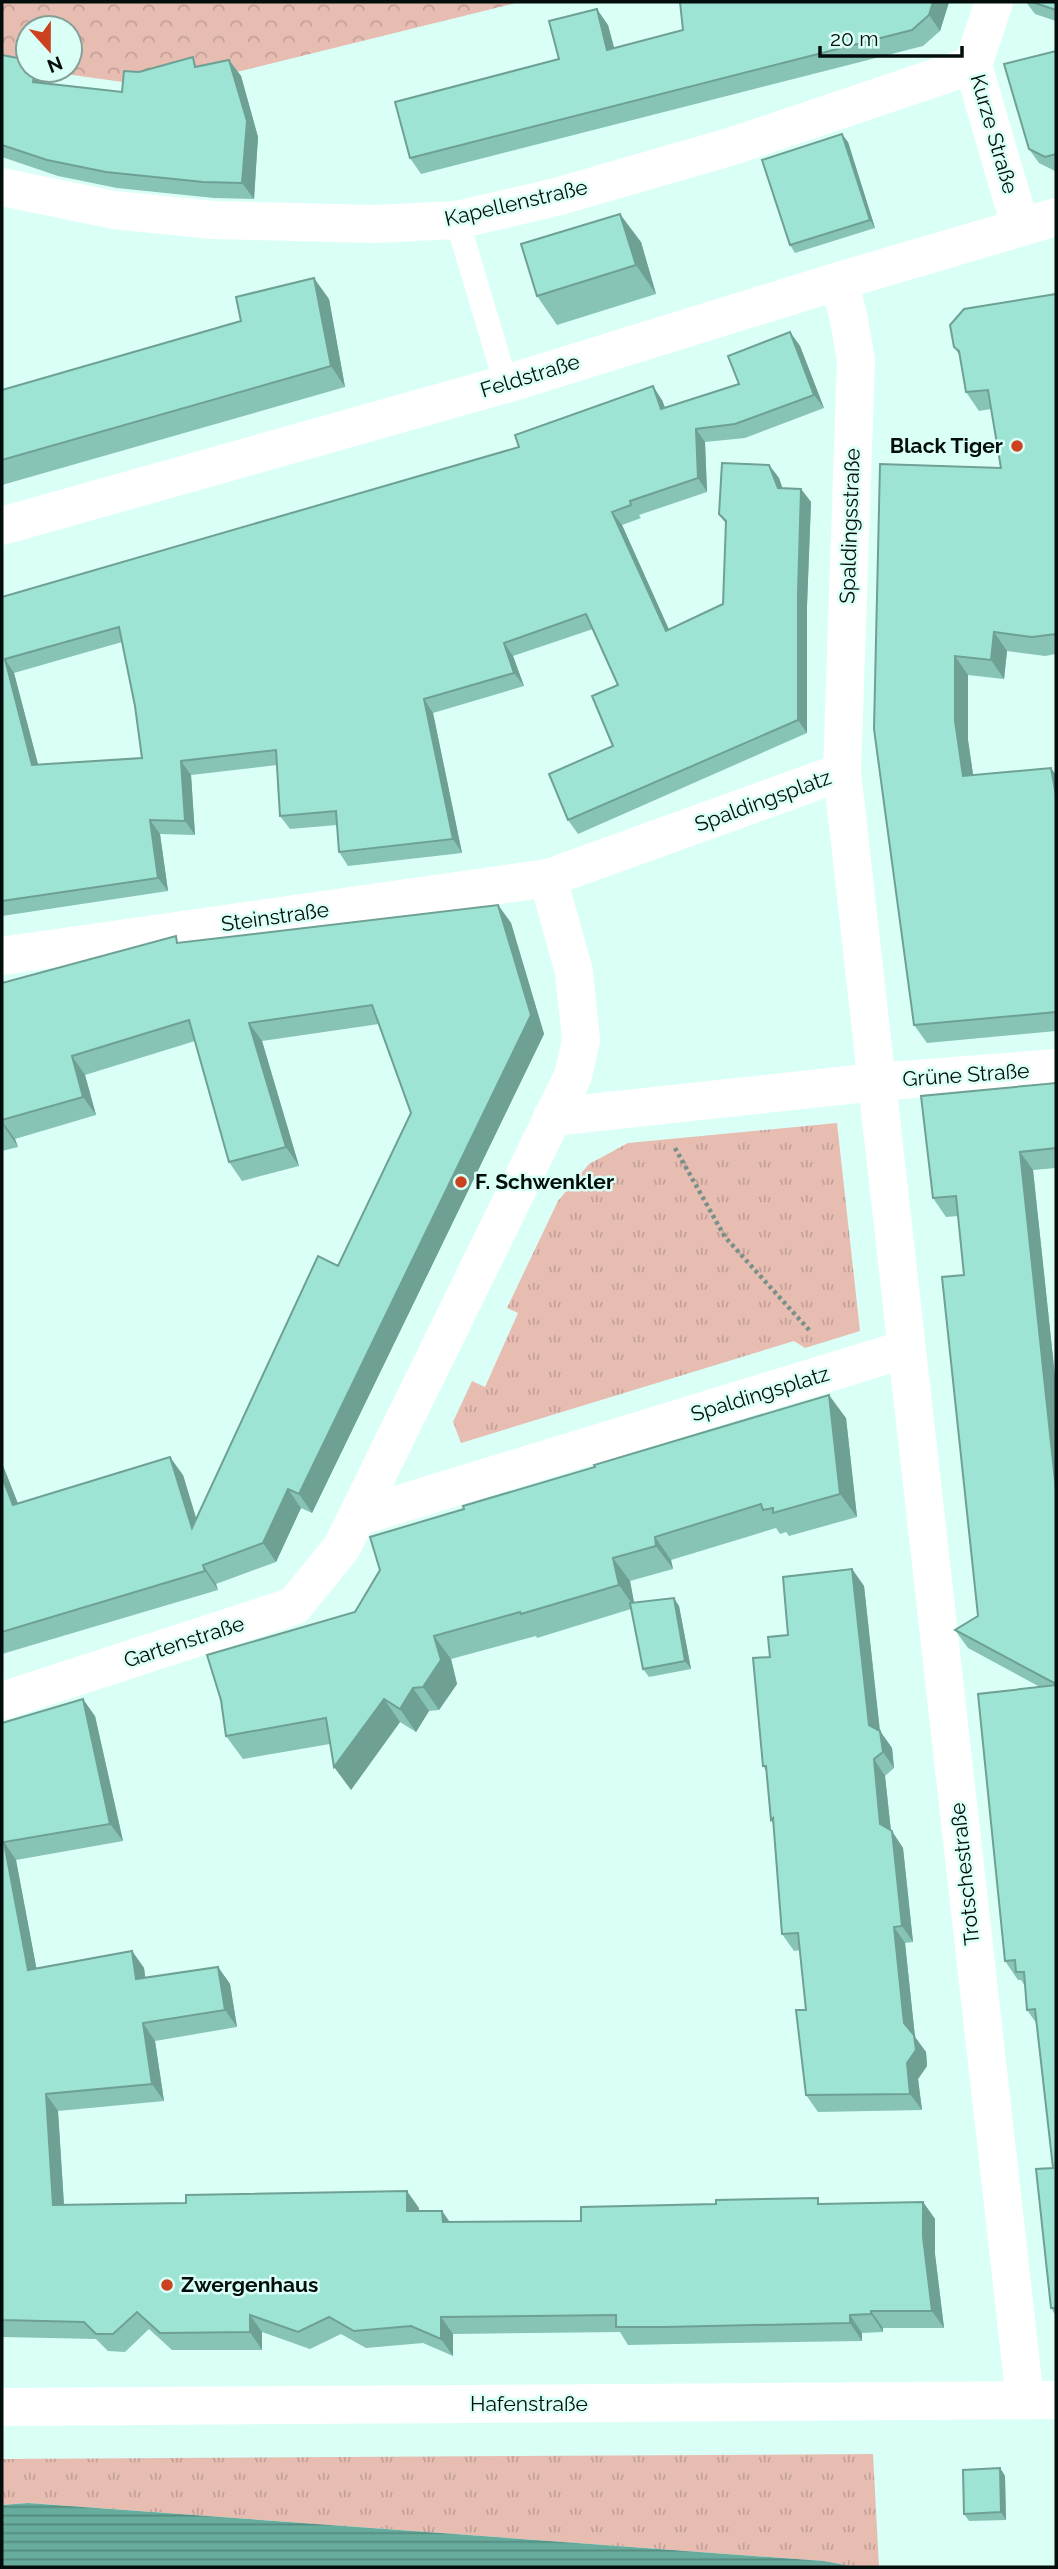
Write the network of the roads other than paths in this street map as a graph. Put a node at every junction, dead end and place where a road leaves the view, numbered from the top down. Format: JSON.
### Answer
{"nodes":[{"id":1,"x":994,"y":2,"type":"edge"},
{"id":2,"x":973,"y":65,"type":"junction"},
{"id":3,"x":2,"y":187,"type":"edge"},
{"id":4,"x":1056,"y":217,"type":"edge"},
{"id":5,"x":457,"y":219,"type":"junction"},
{"id":6,"x":1020,"y":226,"type":"junction"},
{"id":7,"x":839,"y":281,"type":"junction"},
{"id":8,"x":506,"y":384,"type":"junction"},
{"id":9,"x":2,"y":526,"type":"edge"},
{"id":10,"x":842,"y":772,"type":"junction"},
{"id":11,"x":548,"y":878,"type":"junction"},
{"id":12,"x":2,"y":956,"type":"edge"},
{"id":13,"x":1056,"y":1068,"type":"edge"},
{"id":14,"x":876,"y":1082,"type":"junction"},
{"id":15,"x":552,"y":1117,"type":"junction"},
{"id":16,"x":906,"y":1349,"type":"junction"},
{"id":17,"x":350,"y":1532,"type":"junction"},
{"id":18,"x":2,"y":1701,"type":"edge"},
{"id":19,"x":1041,"y":2400,"type":"edge"},
{"id":20,"x":2,"y":2407,"type":"edge"}],
"edges":[{"from":1,"to":2,"type":"street","name":"Kurze Straße"},
{"from":2,"to":5,"type":"street","name":"Kapellenstraße"},
{"from":2,"to":6,"type":"street","name":"Kurze Straße"},
{"from":3,"to":5,"type":"street","name":"Kapellenstraße"},
{"from":4,"to":6,"type":"street","name":"Feldstraße"},
{"from":5,"to":8,"type":"lane"},
{"from":6,"to":7,"type":"street","name":"Feldstraße"},
{"from":7,"to":8,"type":"street","name":"Feldstraße"},
{"from":7,"to":10,"type":"street","name":"Spaldingsstraße"},
{"from":8,"to":9,"type":"street","name":"Feldstraße"},
{"from":10,"to":11,"type":"street","name":"Spaldingsplatz"},
{"from":10,"to":14,"type":"street","name":"Spaldingsplatz"},
{"from":11,"to":12,"type":"street","name":"Steinstraße"},
{"from":11,"to":15,"type":"street"},
{"from":13,"to":14,"type":"street","name":"Grüne Straße"},
{"from":14,"to":15,"type":"street"},
{"from":14,"to":16,"type":"street","name":"Spaldingsplatz"},
{"from":15,"to":17,"type":"street"},
{"from":16,"to":17,"type":"street","name":"Spaldingsplatz"},
{"from":16,"to":19,"type":"street","name":"Trotschestraße"},
{"from":17,"to":18,"type":"street","name":"Gartenstraße"},
{"from":19,"to":20,"type":"street","name":"Hafenstraße"}]}
